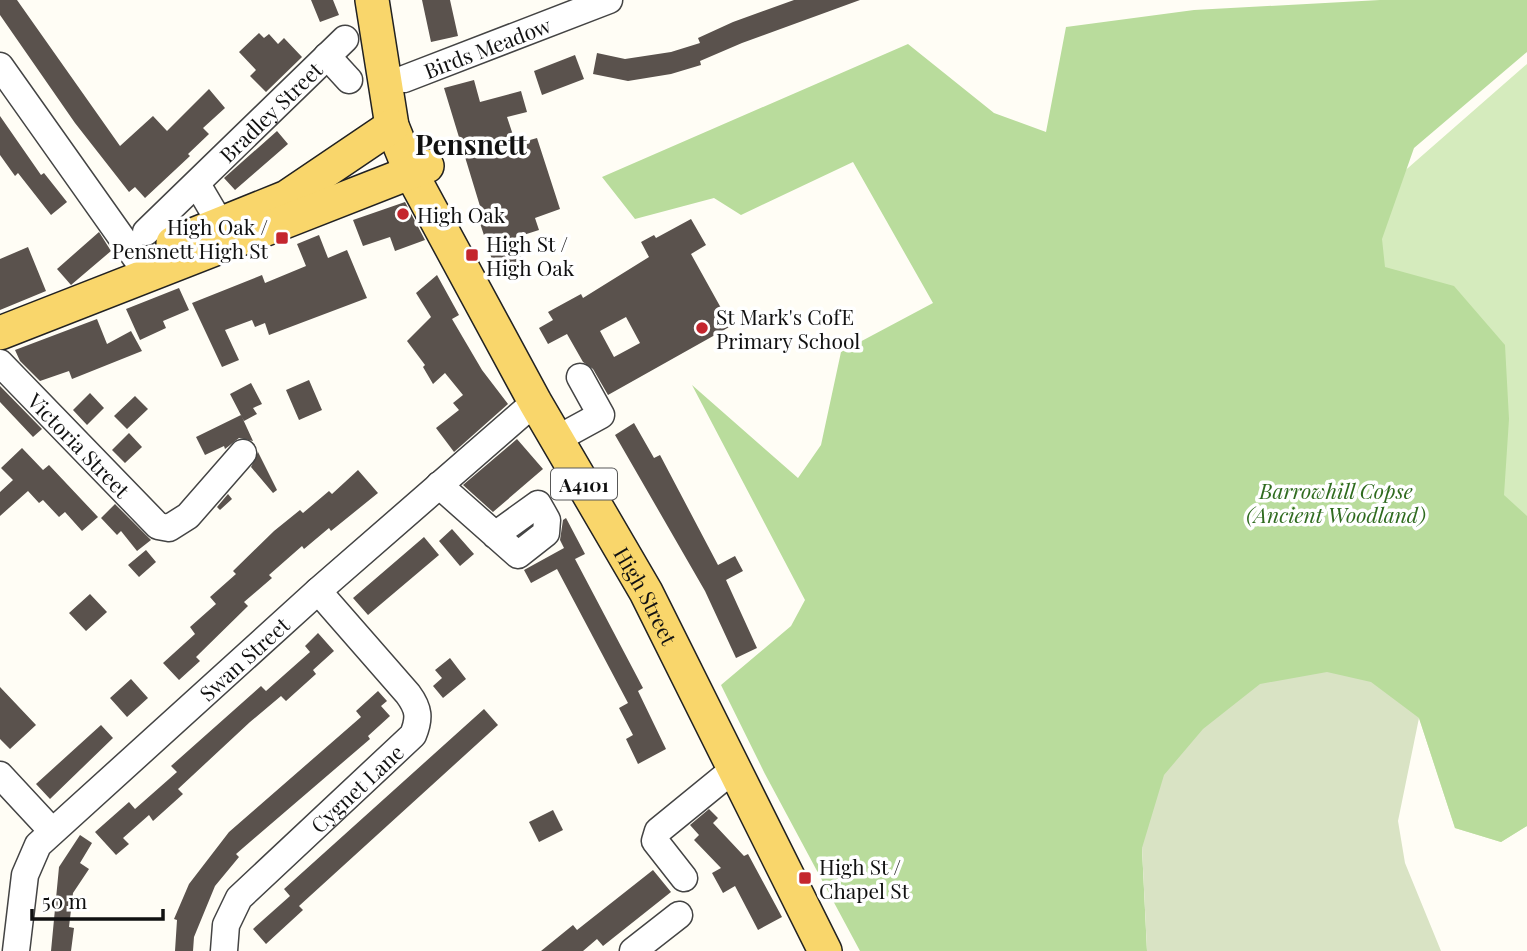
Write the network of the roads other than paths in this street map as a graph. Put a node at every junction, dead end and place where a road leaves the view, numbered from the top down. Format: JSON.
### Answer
{"nodes":[{"id":1,"x":372,"y":0,"type":"edge"},
{"id":2,"x":390,"y":0,"type":"edge"},
{"id":3,"x":609,"y":0,"type":"edge"},
{"id":4,"x":0,"y":66,"type":"edge"},
{"id":5,"x":404,"y":79,"type":"junction"},
{"id":6,"x":349,"y":80,"type":"dead end"},
{"id":7,"x":411,"y":155,"type":"junction"},
{"id":8,"x":197,"y":184,"type":"junction"},
{"id":9,"x":226,"y":234,"type":"junction"},
{"id":10,"x":137,"y":262,"type":"junction"},
{"id":11,"x":0,"y":333,"type":"edge"},
{"id":12,"x":0,"y":363,"type":"edge"},
{"id":13,"x":580,"y":377,"type":"dead end"},
{"id":14,"x":535,"y":402,"type":"junction"},
{"id":15,"x":557,"y":439,"type":"junction"},
{"id":16,"x":243,"y":453,"type":"dead end"},
{"id":17,"x":439,"y":485,"type":"junction"},
{"id":18,"x":495,"y":536,"type":"dead end"},
{"id":19,"x":318,"y":591,"type":"junction"},
{"id":20,"x":732,"y":765,"type":"junction"},
{"id":21,"x":0,"y":775,"type":"edge"},
{"id":22,"x":52,"y":831,"type":"junction"},
{"id":23,"x":684,"y":878,"type":"dead end"},
{"id":24,"x":679,"y":915,"type":"dead end"},
{"id":25,"x":16,"y":951,"type":"edge"},
{"id":26,"x":224,"y":951,"type":"edge"},
{"id":27,"x":633,"y":951,"type":"edge"},
{"id":28,"x":825,"y":951,"type":"edge"}],
"edges":[{"from":1,"to":7,"type":"main road","name":"High Street","number":"A4101"},
{"from":2,"to":5,"type":"main road","name":"High Street","number":"A4101"},
{"from":3,"to":5,"type":"street","name":"Birds Meadow"},
{"from":4,"to":10,"type":"street"},
{"from":5,"to":7,"type":"main road","name":"High Street","number":"A4101"},
{"from":6,"to":8,"type":"street","name":"Bradley Street"},
{"from":7,"to":9,"type":"main road"},
{"from":7,"to":9,"type":"main road"},
{"from":7,"to":14,"type":"main road","name":"High Street","number":"A4101"},
{"from":8,"to":9,"type":"street"},
{"from":8,"to":10,"type":"street","name":"Bradley Street"},
{"from":9,"to":10,"type":"main road"},
{"from":10,"to":11,"type":"main road"},
{"from":12,"to":16,"type":"street","name":"Victoria Street"},
{"from":13,"to":15,"type":"street"},
{"from":14,"to":15,"type":"main road","name":"High Street","number":"A4101"},
{"from":14,"to":17,"type":"street","name":"Swan Street"},
{"from":15,"to":20,"type":"main road","name":"High Street","number":"A4101"},
{"from":17,"to":18,"type":"street"},
{"from":17,"to":19,"type":"street","name":"Swan Street"},
{"from":19,"to":22,"type":"street","name":"Swan Street"},
{"from":19,"to":26,"type":"street","name":"Cygnet Lane"},
{"from":20,"to":23,"type":"street"},
{"from":20,"to":28,"type":"main road","name":"High Street","number":"A4101"},
{"from":21,"to":22,"type":"street"},
{"from":22,"to":25,"type":"street","name":"Swan Street"},
{"from":24,"to":27,"type":"street"}]}
